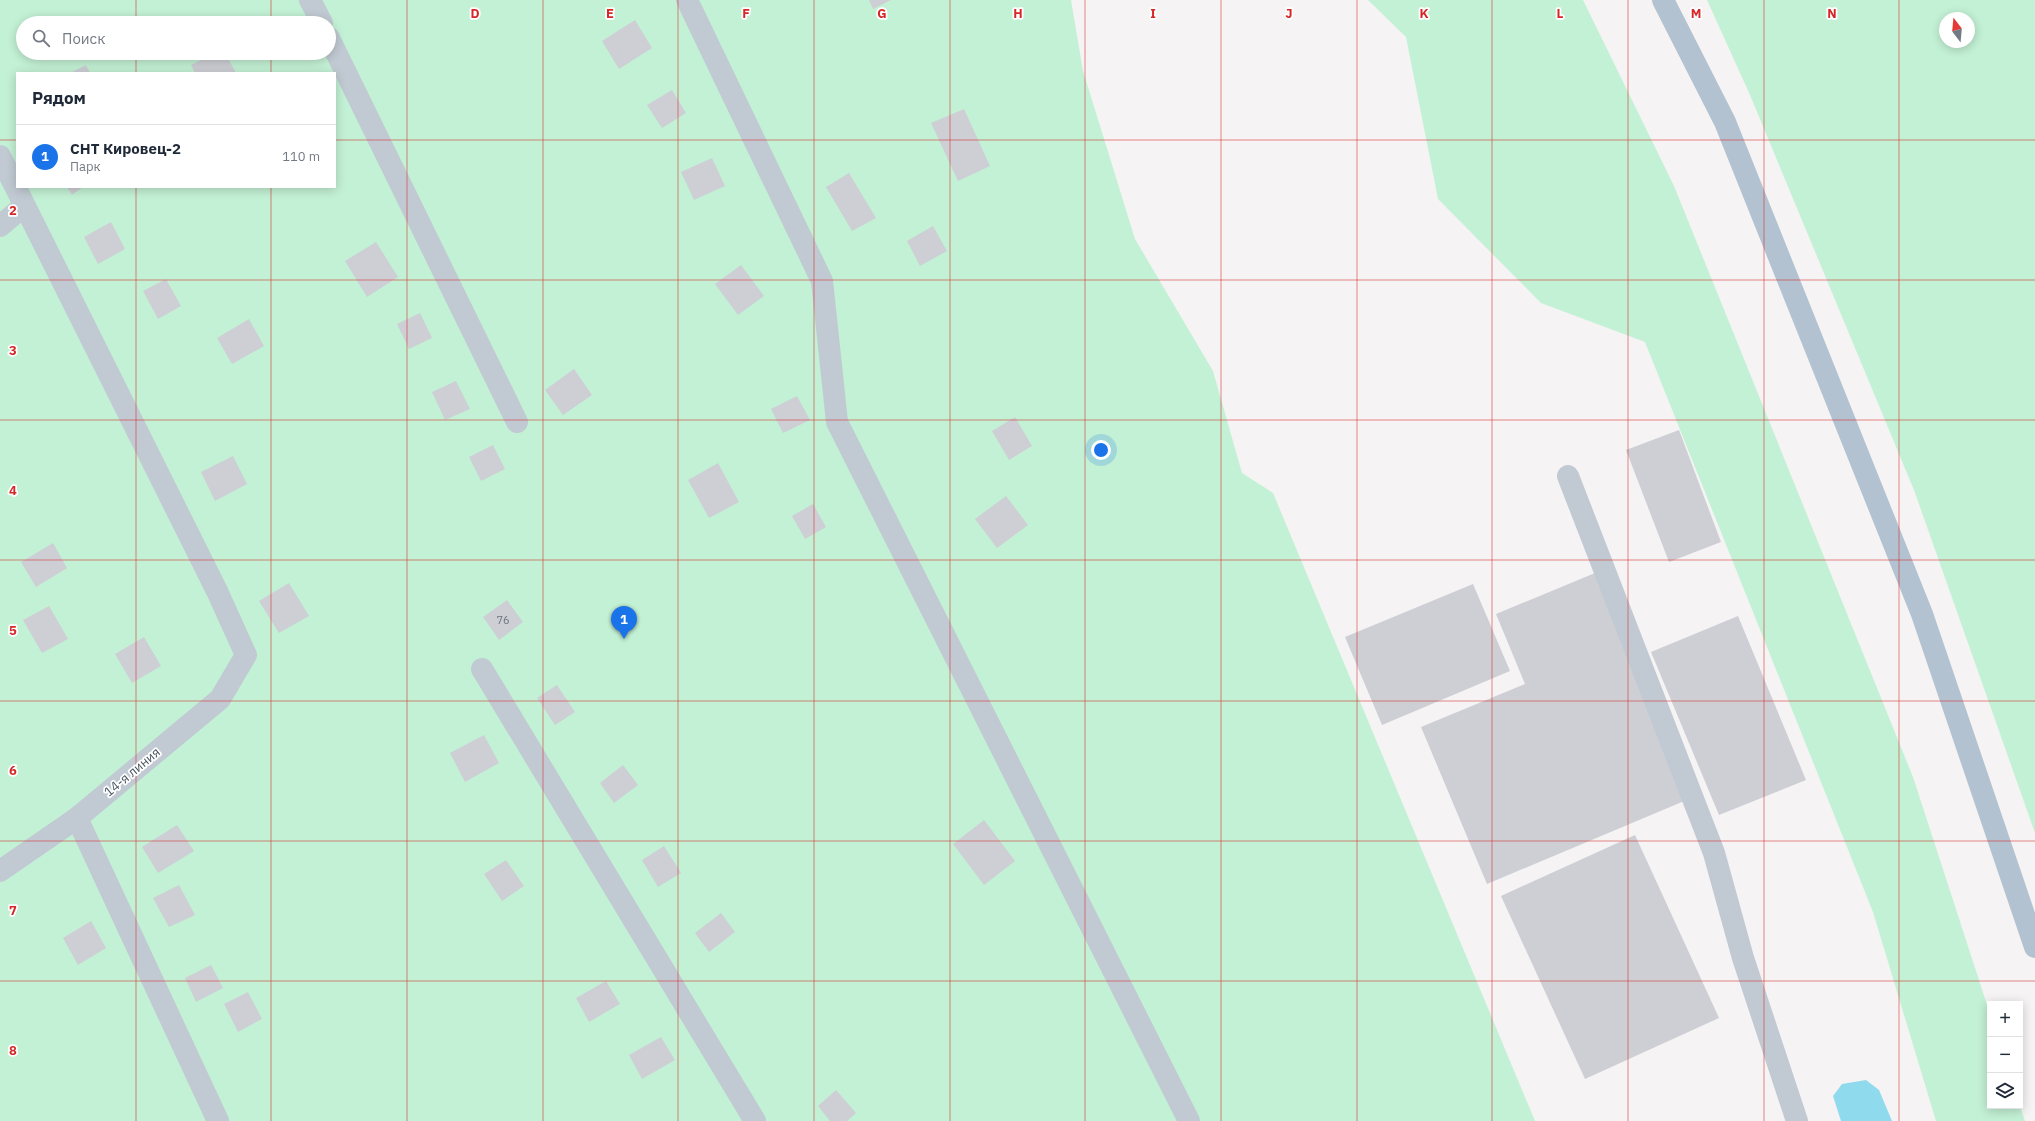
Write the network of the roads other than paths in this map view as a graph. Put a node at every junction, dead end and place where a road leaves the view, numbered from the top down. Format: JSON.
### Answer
{"nodes":[{"id":1,"x":310,"y":0,"type":"edge"},
{"id":2,"x":687,"y":0,"type":"edge"},
{"id":3,"x":1663,"y":0,"type":"edge"},
{"id":4,"x":318,"y":16,"type":"edge"},
{"id":5,"x":336,"y":52,"type":"edge"},
{"id":6,"x":0,"y":156,"type":"edge"},
{"id":7,"x":24,"y":206,"type":"junction"},
{"id":8,"x":0,"y":226,"type":"edge"},
{"id":9,"x":517,"y":422,"type":"dead end"},
{"id":10,"x":1568,"y":476,"type":"dead end"},
{"id":11,"x":482,"y":669,"type":"dead end"},
{"id":12,"x":77,"y":818,"type":"junction"},
{"id":13,"x":0,"y":871,"type":"edge"},
{"id":14,"x":2035,"y":947,"type":"edge"},
{"id":15,"x":218,"y":1121,"type":"edge"},
{"id":16,"x":755,"y":1121,"type":"edge"},
{"id":17,"x":1189,"y":1121,"type":"edge"},
{"id":18,"x":1797,"y":1121,"type":"edge"}],
"edges":[{"from":1,"to":4,"type":"street"},
{"from":2,"to":17,"type":"street"},
{"from":3,"to":14,"type":"main road"},
{"from":5,"to":9,"type":"street"},
{"from":6,"to":7,"type":"street"},
{"from":7,"to":8,"type":"street"},
{"from":7,"to":12,"type":"street","name":"14-я линия"},
{"from":10,"to":18,"type":"street"},
{"from":11,"to":16,"type":"street"},
{"from":12,"to":13,"type":"street","name":"14-я линия"},
{"from":12,"to":15,"type":"street"}]}
